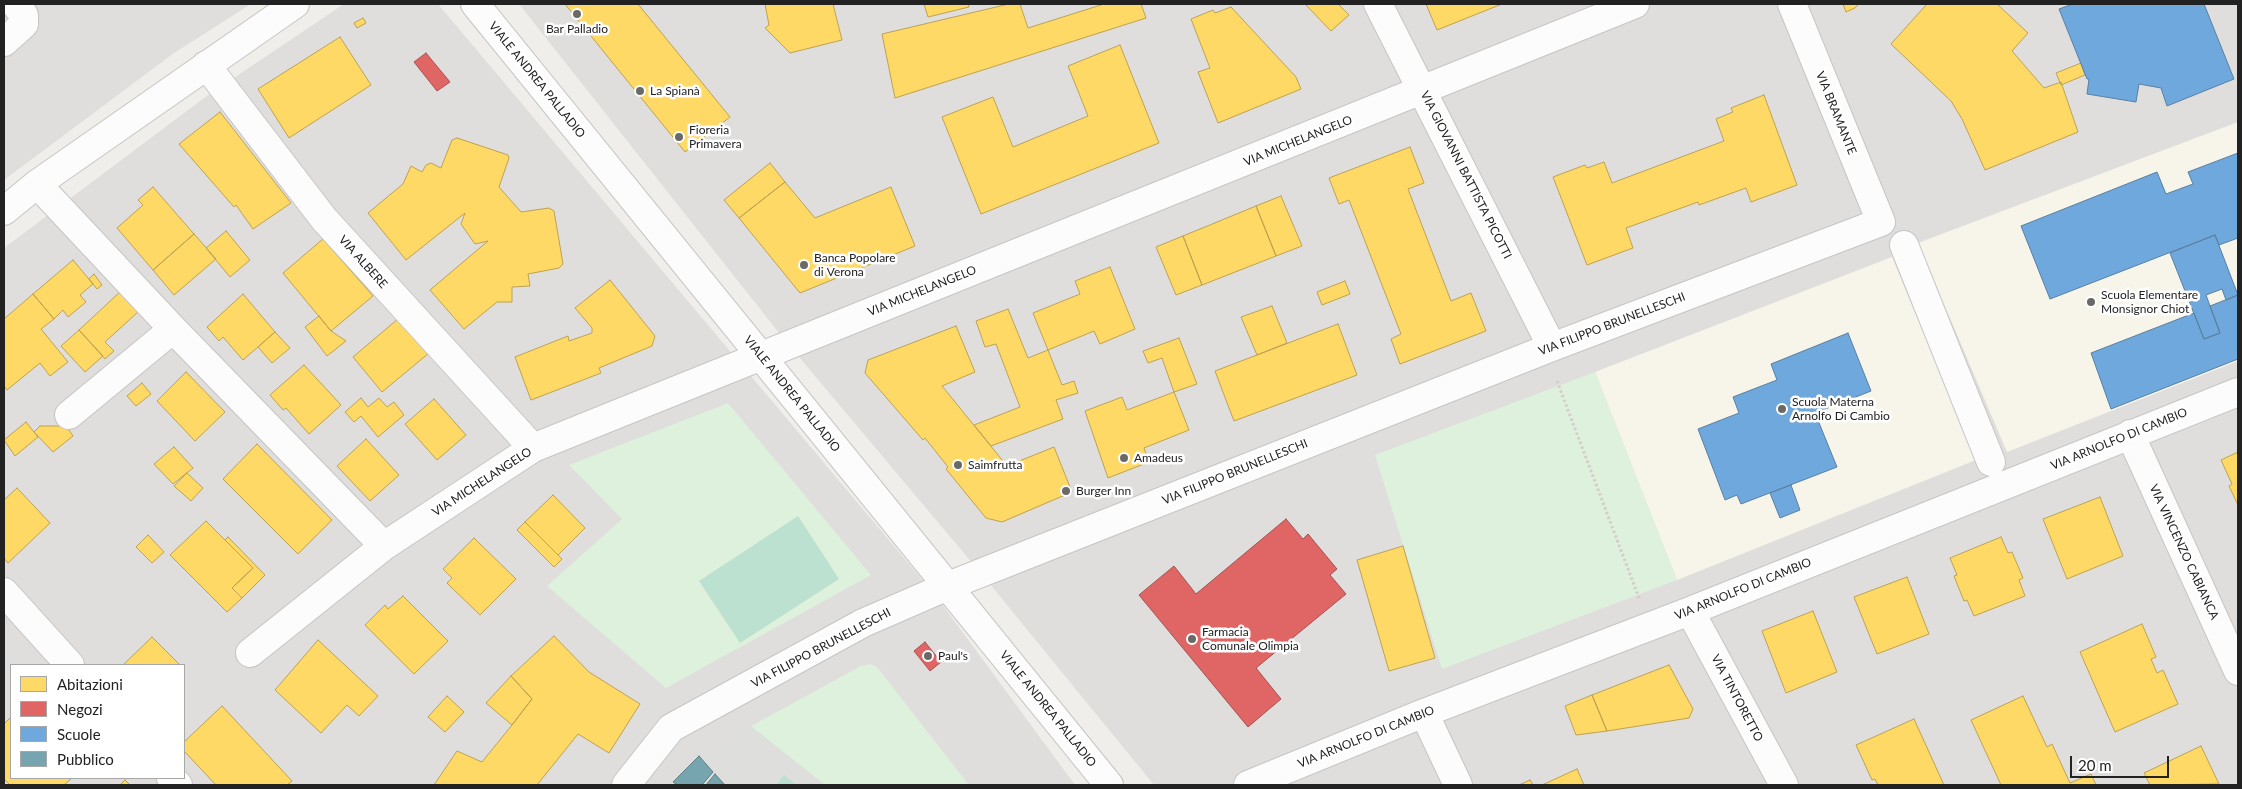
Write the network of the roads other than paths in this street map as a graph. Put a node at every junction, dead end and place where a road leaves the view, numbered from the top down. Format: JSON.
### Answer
{"nodes":[{"id":1,"x":15,"y":4,"type":"edge"},
{"id":2,"x":295,"y":4,"type":"edge"},
{"id":3,"x":475,"y":4,"type":"edge"},
{"id":4,"x":1378,"y":4,"type":"edge"},
{"id":5,"x":1635,"y":4,"type":"edge"},
{"id":6,"x":1792,"y":4,"type":"edge"},
{"id":7,"x":4,"y":42,"type":"edge"},
{"id":8,"x":206,"y":65,"type":"junction"},
{"id":9,"x":1423,"y":90,"type":"junction"},
{"id":10,"x":37,"y":184,"type":"junction"},
{"id":11,"x":4,"y":211,"type":"edge"},
{"id":12,"x":1881,"y":222,"type":"joint"},
{"id":13,"x":1904,"y":245,"type":"dead end"},
{"id":14,"x":173,"y":329,"type":"junction"},
{"id":15,"x":1552,"y":347,"type":"junction"},
{"id":16,"x":760,"y":356,"type":"junction"},
{"id":17,"x":2238,"y":392,"type":"edge"},
{"id":18,"x":69,"y":415,"type":"dead end"},
{"id":19,"x":2130,"y":434,"type":"junction"},
{"id":20,"x":533,"y":448,"type":"junction"},
{"id":21,"x":1991,"y":462,"type":"dead end"},
{"id":22,"x":384,"y":546,"type":"junction"},
{"id":23,"x":948,"y":586,"type":"junction"},
{"id":24,"x":4,"y":592,"type":"edge"},
{"id":25,"x":1690,"y":610,"type":"junction"},
{"id":26,"x":250,"y":653,"type":"dead end"},
{"id":27,"x":69,"y":664,"type":"edge"},
{"id":28,"x":2238,"y":671,"type":"edge"},
{"id":29,"x":1424,"y":713,"type":"junction"},
{"id":30,"x":1100,"y":782,"type":"edge"},
{"id":31,"x":626,"y":785,"type":"edge"},
{"id":32,"x":1248,"y":785,"type":"edge"},
{"id":33,"x":1458,"y":785,"type":"edge"},
{"id":34,"x":1784,"y":785,"type":"edge"}],
"edges":[{"from":1,"to":7,"type":"street"},
{"from":2,"to":8,"type":"street"},
{"from":3,"to":16,"type":"street","name":"VIALE ANDREA PALLADIO"},
{"from":4,"to":9,"type":"street","name":"VIA GIOVANNI BATTISTA PICOTTI"},
{"from":5,"to":9,"type":"street","name":"VIA MICHELANGELO"},
{"from":6,"to":12,"type":"street","name":"VIA BRAMANTE"},
{"from":8,"to":10,"type":"street"},
{"from":8,"to":20,"type":"street","name":"VIA ALBERE"},
{"from":9,"to":15,"type":"street","name":"VIA GIOVANNI BATTISTA PICOTTI"},
{"from":9,"to":16,"type":"street","name":"VIA MICHELANGELO"},
{"from":10,"to":11,"type":"street"},
{"from":10,"to":14,"type":"street"},
{"from":12,"to":15,"type":"street","name":"VIA FILIPPO BRUNELLESCHI"},
{"from":13,"to":21,"type":"street"},
{"from":14,"to":18,"type":"street"},
{"from":14,"to":22,"type":"street"},
{"from":15,"to":23,"type":"street","name":"VIA FILIPPO BRUNELLESCHI"},
{"from":16,"to":20,"type":"street","name":"VIA MICHELANGELO"},
{"from":16,"to":23,"type":"street","name":"VIALE ANDREA PALLADIO"},
{"from":17,"to":19,"type":"street","name":"VIA ARNOLFO DI CAMBIO"},
{"from":19,"to":25,"type":"street","name":"VIA ARNOLFO DI CAMBIO"},
{"from":19,"to":28,"type":"street","name":"VIA VINCENZO CABIANCA"},
{"from":20,"to":22,"type":"street","name":"VIA MICHELANGELO"},
{"from":22,"to":26,"type":"street","name":"VIA MICHELANGELO"},
{"from":23,"to":30,"type":"street","name":"VIALE ANDREA PALLADIO"},
{"from":23,"to":31,"type":"street","name":"VIA FILIPPO BRUNELLESCHI"},
{"from":24,"to":27,"type":"street"},
{"from":25,"to":29,"type":"street","name":"VIA ARNOLFO DI CAMBIO"},
{"from":25,"to":34,"type":"street","name":"VIA TINTORETTO"},
{"from":29,"to":32,"type":"street","name":"VIA ARNOLFO DI CAMBIO"},
{"from":29,"to":33,"type":"street"}]}
